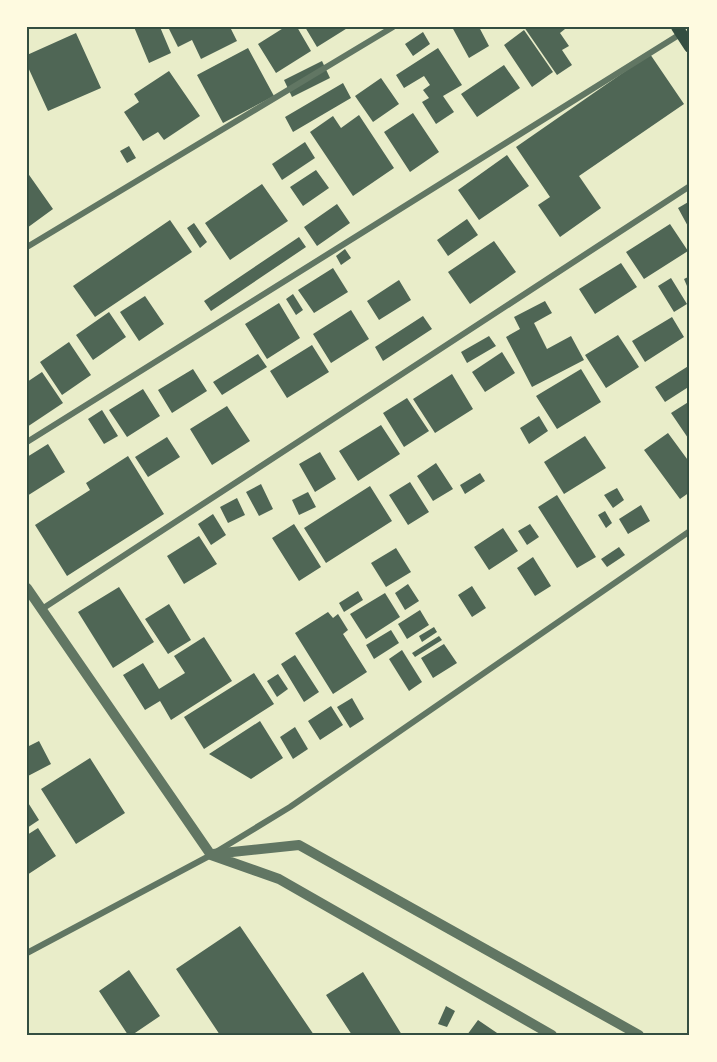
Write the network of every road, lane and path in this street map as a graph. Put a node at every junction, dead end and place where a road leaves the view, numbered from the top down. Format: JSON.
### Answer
{"nodes":[{"id":1,"x":393,"y":27,"type":"edge"},
{"id":2,"x":680,"y":30,"type":"edge"},
{"id":3,"x":690,"y":47,"type":"edge"},
{"id":4,"x":690,"y":186,"type":"edge"},
{"id":5,"x":27,"y":247,"type":"edge"},
{"id":6,"x":27,"y":442,"type":"edge"},
{"id":7,"x":690,"y":531,"type":"edge"},
{"id":8,"x":27,"y":588,"type":"edge"},
{"id":9,"x":42,"y":609,"type":"junction"},
{"id":10,"x":211,"y":855,"type":"junction"},
{"id":11,"x":27,"y":953,"type":"edge"},
{"id":12,"x":552,"y":1035,"type":"edge"},
{"id":13,"x":639,"y":1035,"type":"edge"}],
"edges":[{"from":1,"to":5,"type":"street"},
{"from":2,"to":3,"type":"main road"},
{"from":2,"to":6,"type":"street"},
{"from":4,"to":9,"type":"street"},
{"from":7,"to":10,"type":"street"},
{"from":8,"to":9,"type":"street"},
{"from":9,"to":10,"type":"street"},
{"from":10,"to":11,"type":"street"},
{"from":10,"to":12,"type":"street"},
{"from":10,"to":13,"type":"street"}]}
